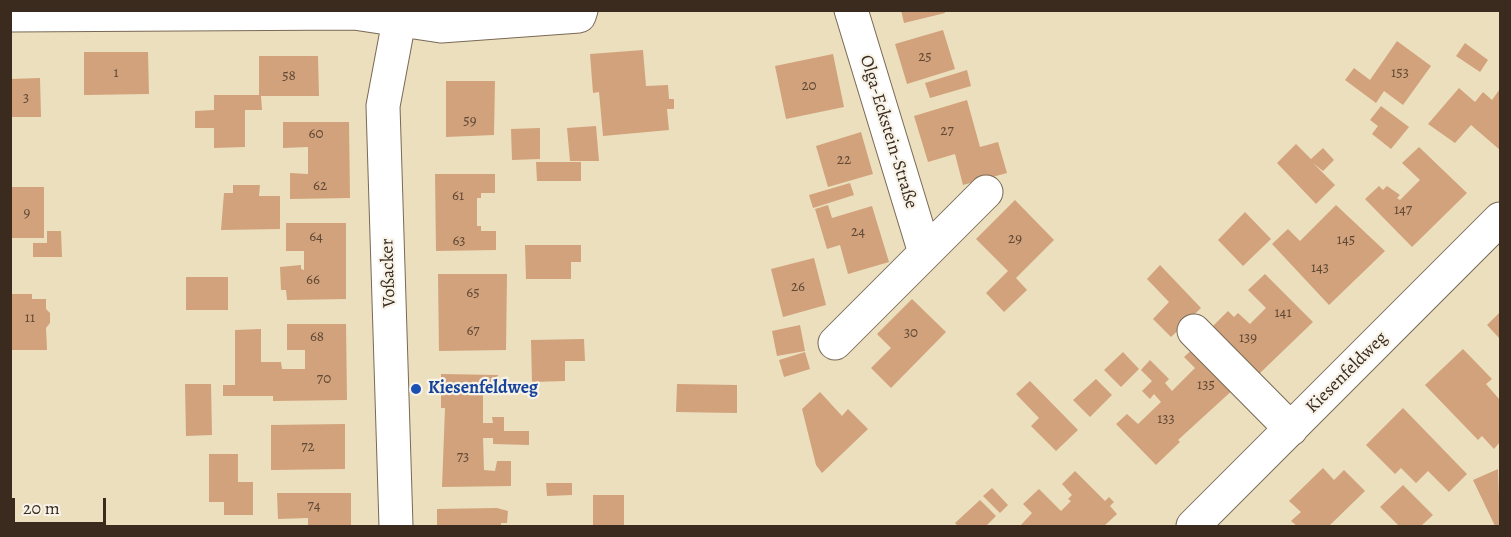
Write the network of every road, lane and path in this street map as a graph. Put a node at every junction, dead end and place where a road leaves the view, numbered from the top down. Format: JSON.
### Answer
{"nodes":[{"id":1,"x":581,"y":10,"type":"edge"},
{"id":2,"x":851,"y":10,"type":"edge"},
{"id":3,"x":51,"y":13,"type":"edge"},
{"id":4,"x":10,"y":15,"type":"edge"},
{"id":5,"x":401,"y":15,"type":"edge"},
{"id":6,"x":986,"y":192,"type":"dead end"},
{"id":7,"x":1500,"y":219,"type":"edge"},
{"id":8,"x":925,"y":253,"type":"junction"},
{"id":9,"x":1194,"y":331,"type":"dead end"},
{"id":10,"x":835,"y":343,"type":"dead end"},
{"id":11,"x":1291,"y":429,"type":"junction"},
{"id":12,"x":396,"y":526,"type":"edge"},
{"id":13,"x":1193,"y":526,"type":"edge"}],
"edges":[{"from":1,"to":5,"type":"street"},
{"from":2,"to":8,"type":"street","name":"Olga-Eckstein-Straße"},
{"from":3,"to":4,"type":"street"},
{"from":3,"to":5,"type":"street"},
{"from":5,"to":12,"type":"street","name":"Voßacker"},
{"from":6,"to":8,"type":"street"},
{"from":7,"to":11,"type":"street","name":"Kiesenfeldweg"},
{"from":8,"to":10,"type":"street"},
{"from":9,"to":11,"type":"street"},
{"from":11,"to":13,"type":"street","name":"Kiesenfeldweg"}]}
